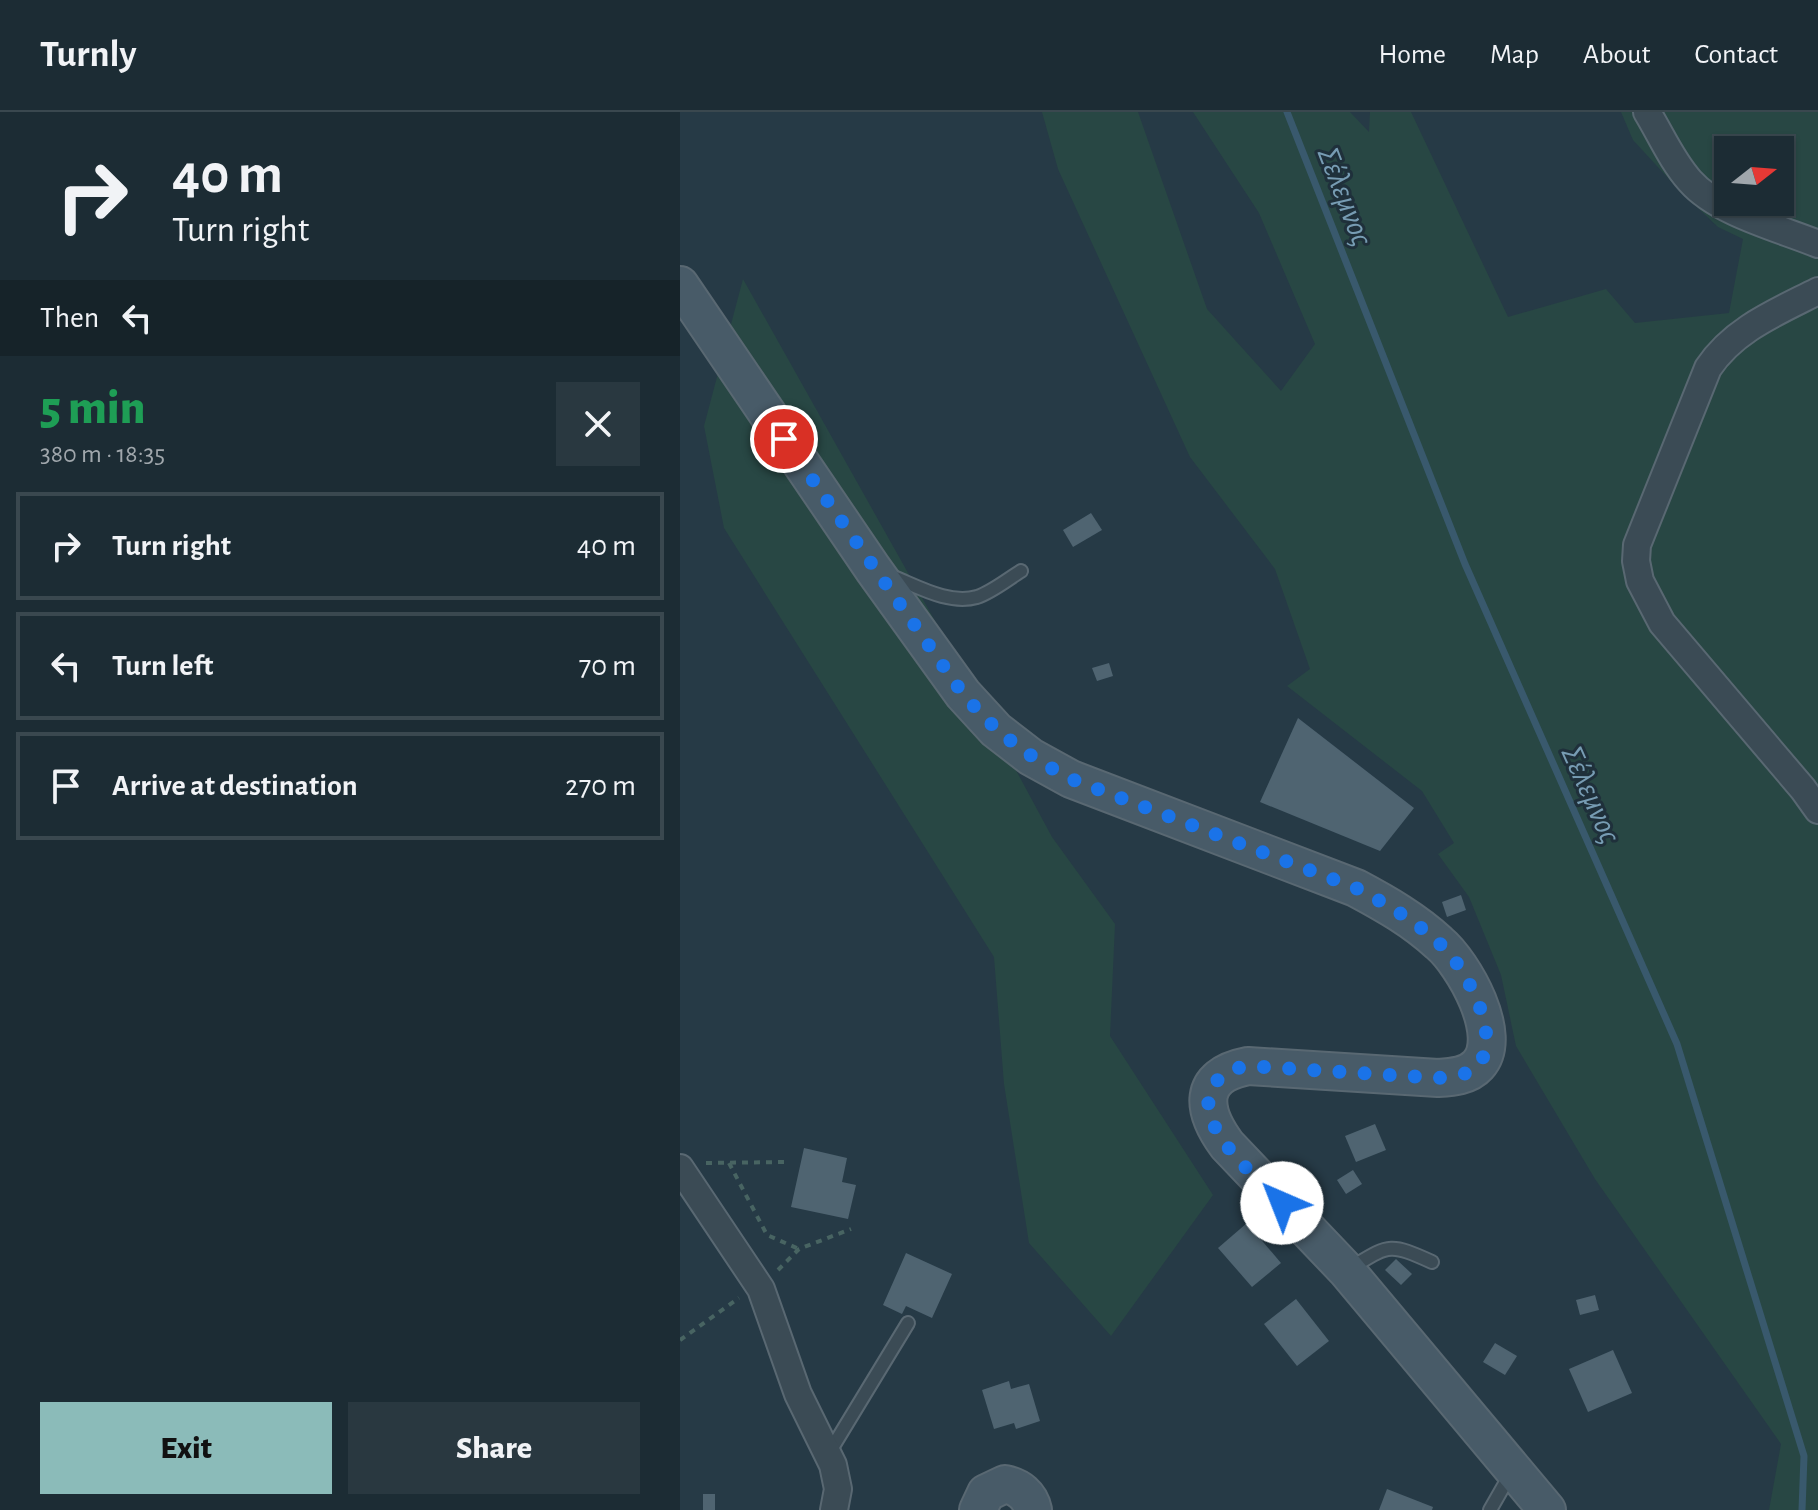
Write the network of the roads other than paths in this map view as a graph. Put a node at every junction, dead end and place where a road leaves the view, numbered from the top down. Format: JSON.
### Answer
{"nodes":[{"id":1,"x":1647,"y":112,"type":"edge"},
{"id":2,"x":1818,"y":244,"type":"edge"},
{"id":3,"x":680,"y":285,"type":"edge"},
{"id":4,"x":1818,"y":291,"type":"edge"},
{"id":5,"x":873,"y":569,"type":"junction"},
{"id":6,"x":1021,"y":571,"type":"dead end"},
{"id":7,"x":1818,"y":810,"type":"edge"},
{"id":8,"x":692,"y":1166,"type":"edge"},
{"id":9,"x":1432,"y":1262,"type":"dead end"},
{"id":10,"x":1346,"y":1270,"type":"junction"},
{"id":11,"x":908,"y":1323,"type":"dead end"},
{"id":12,"x":829,"y":1454,"type":"junction"},
{"id":13,"x":1514,"y":1469,"type":"junction"},
{"id":14,"x":834,"y":1510,"type":"edge"},
{"id":15,"x":978,"y":1510,"type":"edge"},
{"id":16,"x":1033,"y":1510,"type":"edge"},
{"id":17,"x":1490,"y":1510,"type":"edge"},
{"id":18,"x":1547,"y":1510,"type":"edge"}],
"edges":[{"from":1,"to":2,"type":"street"},
{"from":3,"to":5,"type":"main road"},
{"from":4,"to":7,"type":"street"},
{"from":5,"to":6,"type":"lane"},
{"from":5,"to":10,"type":"main road"},
{"from":8,"to":12,"type":"street"},
{"from":9,"to":10,"type":"lane"},
{"from":10,"to":13,"type":"main road"},
{"from":11,"to":12,"type":"lane"},
{"from":12,"to":14,"type":"street"},
{"from":13,"to":17,"type":"lane"},
{"from":13,"to":18,"type":"main road"},
{"from":15,"to":16,"type":"main road"}]}
